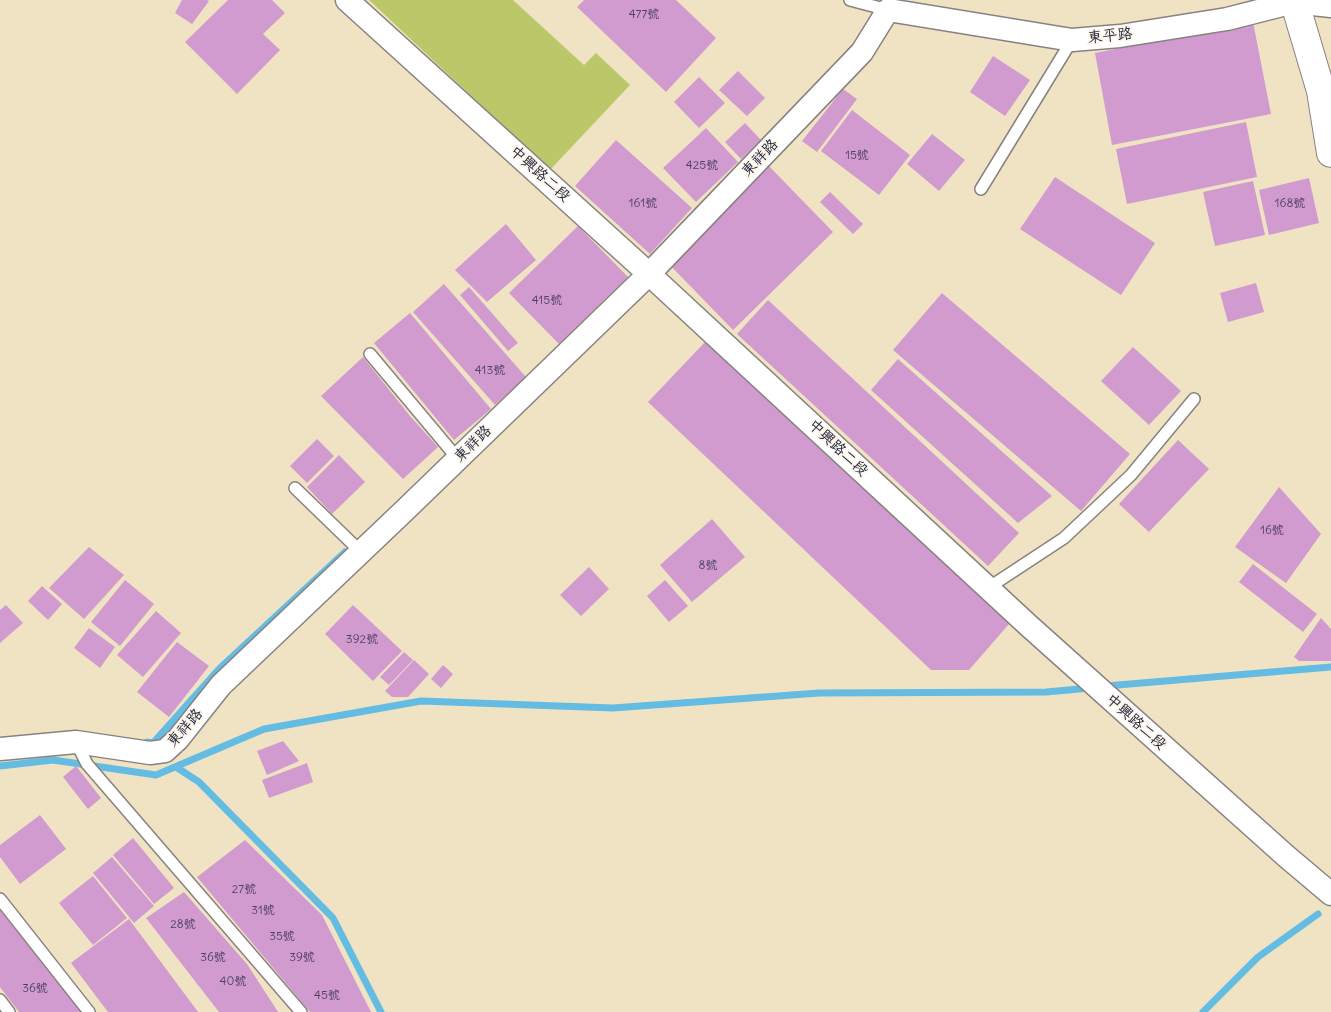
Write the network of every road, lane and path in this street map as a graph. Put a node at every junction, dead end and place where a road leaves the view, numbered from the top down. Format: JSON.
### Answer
{"nodes":[{"id":1,"x":347,"y":0,"type":"edge"},
{"id":2,"x":850,"y":0,"type":"edge"},
{"id":3,"x":1294,"y":1,"type":"edge"},
{"id":4,"x":1331,"y":6,"type":"edge"},
{"id":5,"x":888,"y":10,"type":"junction"},
{"id":6,"x":1072,"y":40,"type":"junction"},
{"id":7,"x":1331,"y":153,"type":"edge"},
{"id":8,"x":981,"y":189,"type":"dead end"},
{"id":9,"x":649,"y":274,"type":"junction"},
{"id":10,"x":370,"y":354,"type":"dead end"},
{"id":11,"x":1194,"y":399,"type":"dead end"},
{"id":12,"x":458,"y":459,"type":"junction"},
{"id":13,"x":295,"y":488,"type":"dead end"},
{"id":14,"x":354,"y":545,"type":"junction"},
{"id":15,"x":988,"y":588,"type":"junction"},
{"id":16,"x":76,"y":742,"type":"junction"},
{"id":17,"x":0,"y":749,"type":"edge"},
{"id":18,"x":1331,"y":894,"type":"edge"},
{"id":19,"x":0,"y":899,"type":"edge"},
{"id":20,"x":0,"y":1000,"type":"edge"},
{"id":21,"x":9,"y":1012,"type":"edge"},
{"id":22,"x":89,"y":1012,"type":"edge"},
{"id":23,"x":301,"y":1012,"type":"edge"}],
"edges":[{"from":1,"to":9,"type":"street","name":"中興路二段"},
{"from":2,"to":5,"type":"lane"},
{"from":3,"to":4,"type":"street","name":"東平路"},
{"from":3,"to":6,"type":"street","name":"東平路"},
{"from":3,"to":7,"type":"main road"},
{"from":5,"to":6,"type":"street","name":"東平路"},
{"from":5,"to":9,"type":"street","name":"東祥路"},
{"from":6,"to":8,"type":"lane"},
{"from":9,"to":12,"type":"street","name":"東祥路"},
{"from":9,"to":15,"type":"street","name":"中興路二段"},
{"from":10,"to":12,"type":"lane"},
{"from":11,"to":15,"type":"lane"},
{"from":12,"to":14,"type":"street","name":"東祥路"},
{"from":13,"to":14,"type":"lane"},
{"from":14,"to":16,"type":"street","name":"東祥路"},
{"from":15,"to":18,"type":"street","name":"中興路二段"},
{"from":16,"to":17,"type":"street","name":"東祥路"},
{"from":16,"to":23,"type":"lane"},
{"from":19,"to":22,"type":"lane"},
{"from":20,"to":21,"type":"lane"}]}
